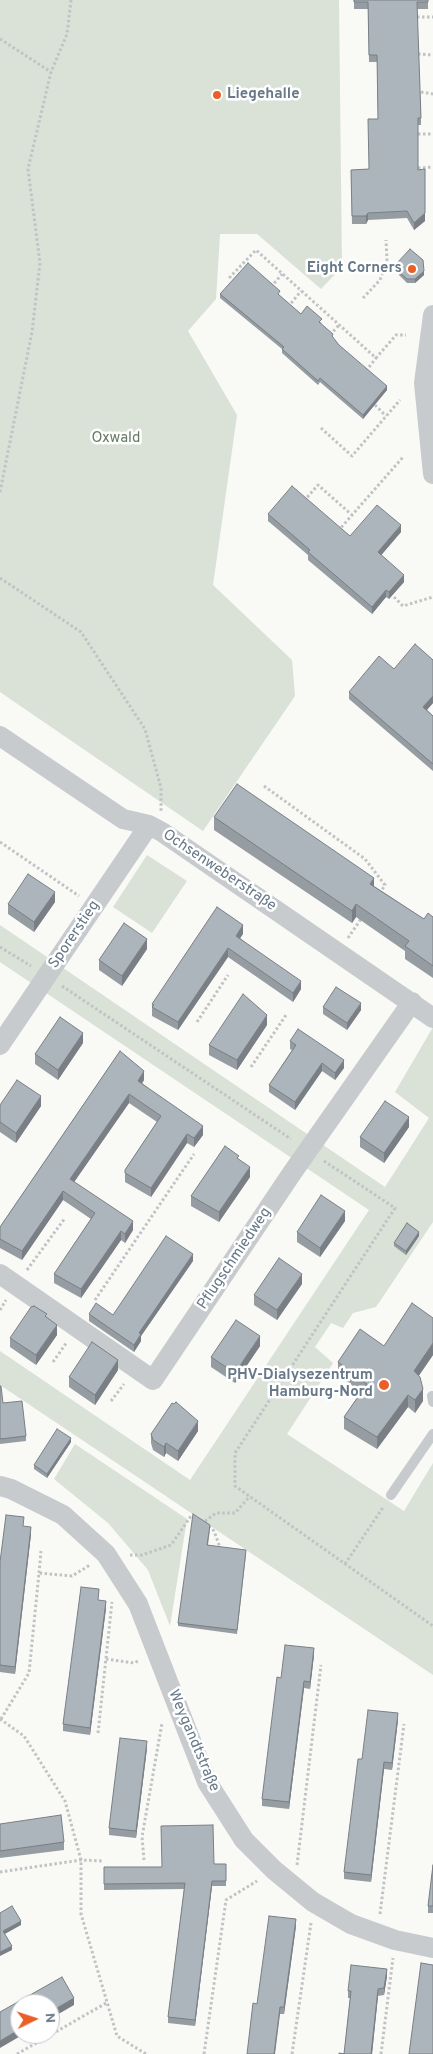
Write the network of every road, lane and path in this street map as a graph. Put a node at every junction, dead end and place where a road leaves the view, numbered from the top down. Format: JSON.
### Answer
{"nodes":[{"id":1,"x":70,"y":0,"type":"edge"},
{"id":2,"x":417,"y":17,"type":"edge"},
{"id":3,"x":433,"y":17,"type":"edge"},
{"id":4,"x":0,"y":39,"type":"edge"},
{"id":5,"x":418,"y":54,"type":"edge"},
{"id":6,"x":433,"y":55,"type":"edge"},
{"id":7,"x":51,"y":72,"type":"junction"},
{"id":8,"x":421,"y":92,"type":"edge"},
{"id":9,"x":433,"y":94,"type":"edge"},
{"id":10,"x":418,"y":134,"type":"edge"},
{"id":11,"x":433,"y":134,"type":"edge"},
{"id":12,"x":433,"y":167,"type":"edge"},
{"id":13,"x":418,"y":168,"type":"edge"},
{"id":14,"x":386,"y":240,"type":"dead end"},
{"id":15,"x":282,"y":274,"type":"junction"},
{"id":16,"x":235,"y":281,"type":"edge"},
{"id":17,"x":271,"y":287,"type":"edge"},
{"id":18,"x":301,"y":291,"type":"junction"},
{"id":19,"x":363,"y":298,"type":"dead end"},
{"id":20,"x":288,"y":307,"type":"edge"},
{"id":21,"x":433,"y":314,"type":"edge"},
{"id":22,"x":339,"y":325,"type":"junction"},
{"id":23,"x":406,"y":335,"type":"dead end"},
{"id":24,"x":330,"y":336,"type":"edge"},
{"id":25,"x":376,"y":358,"type":"junction"},
{"id":26,"x":366,"y":371,"type":"edge"},
{"id":27,"x":400,"y":400,"type":"dead end"},
{"id":28,"x":375,"y":405,"type":"edge"},
{"id":29,"x":386,"y":416,"type":"junction"},
{"id":30,"x":321,"y":428,"type":"dead end"},
{"id":31,"x":404,"y":456,"type":"dead end"},
{"id":32,"x":433,"y":474,"type":"edge"},
{"id":33,"x":0,"y":492,"type":"edge"},
{"id":34,"x":303,"y":502,"type":"edge"},
{"id":35,"x":352,"y":515,"type":"junction"},
{"id":36,"x":335,"y":535,"type":"edge"},
{"id":37,"x":0,"y":578,"type":"edge"},
{"id":38,"x":394,"y":597,"type":"edge"},
{"id":39,"x":433,"y":597,"type":"edge"},
{"id":40,"x":0,"y":736,"type":"edge"},
{"id":41,"x":264,"y":786,"type":"dead end"},
{"id":42,"x":155,"y":828,"type":"junction"},
{"id":43,"x":0,"y":842,"type":"edge"},
{"id":44,"x":376,"y":898,"type":"edge"},
{"id":45,"x":94,"y":907,"type":"junction"},
{"id":46,"x":366,"y":912,"type":"edge"},
{"id":47,"x":0,"y":947,"type":"edge"},
{"id":48,"x":339,"y":951,"type":"junction"},
{"id":49,"x":228,"y":974,"type":"dead end"},
{"id":50,"x":47,"y":976,"type":"junction"},
{"id":51,"x":412,"y":1002,"type":"junction"},
{"id":52,"x":286,"y":1015,"type":"dead end"},
{"id":53,"x":433,"y":1018,"type":"edge"},
{"id":54,"x":196,"y":1022,"type":"dead end"},
{"id":55,"x":0,"y":1045,"type":"edge"},
{"id":56,"x":252,"y":1067,"type":"dead end"},
{"id":57,"x":308,"y":1150,"type":"junction"},
{"id":58,"x":194,"y":1154,"type":"dead end"},
{"id":59,"x":65,"y":1218,"type":"dead end"},
{"id":60,"x":8,"y":1280,"type":"edge"},
{"id":61,"x":95,"y":1300,"type":"dead end"},
{"id":62,"x":433,"y":1434,"type":"edge"},
{"id":63,"x":0,"y":1486,"type":"edge"},
{"id":64,"x":391,"y":1495,"type":"joint"},
{"id":65,"x":250,"y":1496,"type":"junction"},
{"id":66,"x":204,"y":1522,"type":"junction"},
{"id":67,"x":221,"y":1550,"type":"edge"},
{"id":68,"x":41,"y":1551,"type":"dead end"},
{"id":69,"x":106,"y":1554,"type":"junction"},
{"id":70,"x":345,"y":1564,"type":"junction"},
{"id":71,"x":39,"y":1573,"type":"junction"},
{"id":72,"x":112,"y":1603,"type":"dead end"},
{"id":73,"x":433,"y":1626,"type":"edge"},
{"id":74,"x":156,"y":1652,"type":"junction"},
{"id":75,"x":106,"y":1659,"type":"junction"},
{"id":76,"x":321,"y":1665,"type":"dead end"},
{"id":77,"x":178,"y":1708,"type":"junction"},
{"id":78,"x":0,"y":1719,"type":"edge"},
{"id":79,"x":404,"y":1724,"type":"dead end"},
{"id":80,"x":98,"y":1733,"type":"dead end"},
{"id":81,"x":81,"y":1860,"type":"junction"},
{"id":82,"x":144,"y":1860,"type":"dead end"},
{"id":83,"x":103,"y":1861,"type":"dead end"},
{"id":84,"x":274,"y":1870,"type":"junction"},
{"id":85,"x":0,"y":1872,"type":"edge"},
{"id":86,"x":294,"y":1887,"type":"junction"},
{"id":87,"x":314,"y":1902,"type":"junction"},
{"id":88,"x":386,"y":1937,"type":"junction"},
{"id":89,"x":433,"y":1948,"type":"edge"},
{"id":90,"x":108,"y":2002,"type":"junction"},
{"id":91,"x":17,"y":2054,"type":"edge"},
{"id":92,"x":146,"y":2054,"type":"edge"},
{"id":93,"x":204,"y":2054,"type":"edge"},
{"id":94,"x":292,"y":2054,"type":"edge"},
{"id":95,"x":381,"y":2054,"type":"edge"}],
"edges":[{"from":1,"to":7,"type":"path"},
{"from":2,"to":3,"type":"path"},
{"from":4,"to":7,"type":"path"},
{"from":5,"to":6,"type":"path"},
{"from":7,"to":33,"type":"path"},
{"from":8,"to":9,"type":"path"},
{"from":10,"to":11,"type":"path"},
{"from":12,"to":13,"type":"path"},
{"from":14,"to":19,"type":"path"},
{"from":15,"to":16,"type":"path"},
{"from":15,"to":17,"type":"path"},
{"from":15,"to":18,"type":"path"},
{"from":18,"to":20,"type":"path"},
{"from":18,"to":22,"type":"path"},
{"from":21,"to":32,"type":"street"},
{"from":22,"to":24,"type":"path"},
{"from":22,"to":25,"type":"path"},
{"from":23,"to":25,"type":"path"},
{"from":25,"to":26,"type":"path"},
{"from":27,"to":29,"type":"path"},
{"from":28,"to":29,"type":"path"},
{"from":29,"to":30,"type":"path"},
{"from":31,"to":35,"type":"path"},
{"from":34,"to":35,"type":"path"},
{"from":35,"to":36,"type":"path"},
{"from":37,"to":42,"type":"path"},
{"from":38,"to":39,"type":"path"},
{"from":40,"to":42,"type":"street","name":"Ochsenweberstraße"},
{"from":41,"to":44,"type":"path"},
{"from":42,"to":45,"type":"street","name":"Sporerstieg"},
{"from":42,"to":48,"type":"street","name":"Ochsenweberstraße"},
{"from":43,"to":45,"type":"path"},
{"from":45,"to":50,"type":"street","name":"Sporerstieg"},
{"from":46,"to":48,"type":"path"},
{"from":47,"to":50,"type":"path"},
{"from":48,"to":51,"type":"street","name":"Ochsenweberstraße"},
{"from":49,"to":54,"type":"path"},
{"from":50,"to":55,"type":"street","name":"Sporerstieg"},
{"from":50,"to":57,"type":"path"},
{"from":51,"to":53,"type":"street","name":"Ochsenweberstraße"},
{"from":51,"to":57,"type":"street","name":"Pflugschmiedweg"},
{"from":52,"to":56,"type":"path"},
{"from":57,"to":60,"type":"street","name":"Pflugschmiedweg"},
{"from":57,"to":65,"type":"path"},
{"from":58,"to":61,"type":"path"},
{"from":59,"to":60,"type":"path"},
{"from":62,"to":64,"type":"lane"},
{"from":63,"to":69,"type":"street","name":"Weygandtstraße"},
{"from":64,"to":70,"type":"path"},
{"from":65,"to":66,"type":"path"},
{"from":65,"to":70,"type":"path"},
{"from":66,"to":67,"type":"path"},
{"from":66,"to":69,"type":"path"},
{"from":68,"to":71,"type":"path"},
{"from":69,"to":71,"type":"path"},
{"from":69,"to":74,"type":"street","name":"Weygandtstraße"},
{"from":70,"to":73,"type":"path"},
{"from":71,"to":78,"type":"path"},
{"from":72,"to":75,"type":"path"},
{"from":74,"to":75,"type":"path"},
{"from":74,"to":77,"type":"street","name":"Weygandtstraße"},
{"from":75,"to":80,"type":"path"},
{"from":76,"to":86,"type":"path"},
{"from":77,"to":82,"type":"path"},
{"from":77,"to":84,"type":"street","name":"Weygandtstraße"},
{"from":78,"to":81,"type":"path"},
{"from":79,"to":88,"type":"path"},
{"from":81,"to":83,"type":"path"},
{"from":81,"to":85,"type":"path"},
{"from":81,"to":90,"type":"path"},
{"from":84,"to":86,"type":"street","name":"Weygandtstraße"},
{"from":84,"to":93,"type":"path"},
{"from":86,"to":87,"type":"street","name":"Weygandtstraße"},
{"from":87,"to":88,"type":"street","name":"Weygandtstraße"},
{"from":87,"to":94,"type":"path"},
{"from":88,"to":89,"type":"street","name":"Weygandtstraße"},
{"from":88,"to":95,"type":"path"},
{"from":90,"to":91,"type":"path"},
{"from":90,"to":92,"type":"path"}]}
